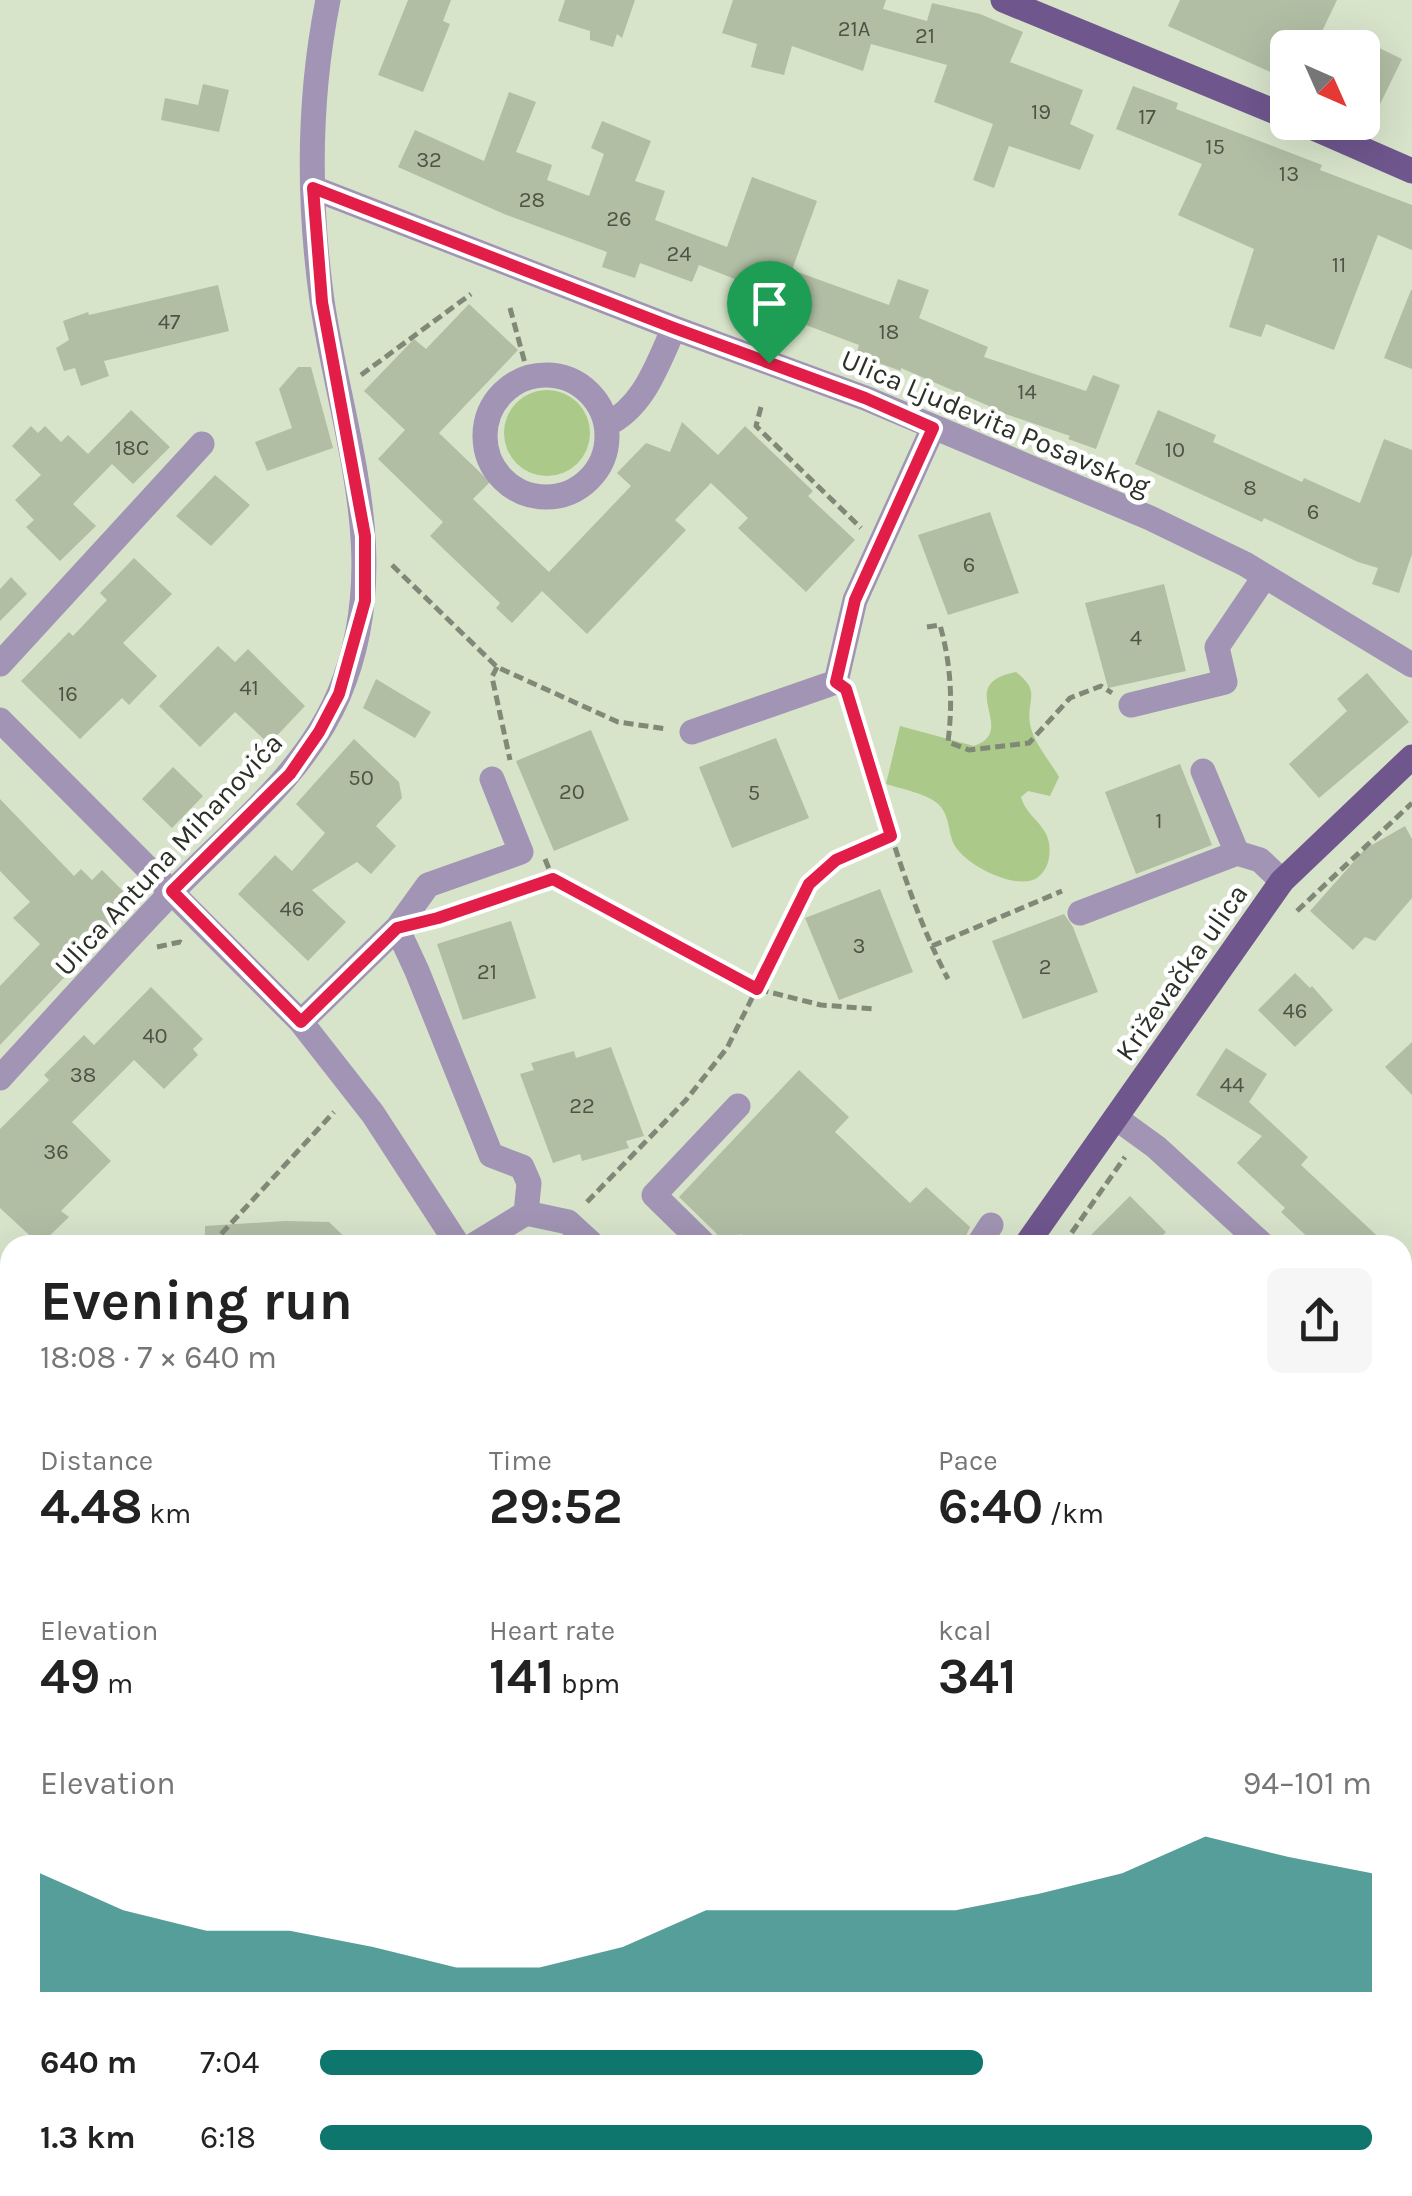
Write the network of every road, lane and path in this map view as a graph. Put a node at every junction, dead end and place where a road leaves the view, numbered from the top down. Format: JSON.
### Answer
{"nodes":[{"id":1,"x":328,"y":0,"type":"edge"},
{"id":2,"x":1003,"y":0,"type":"edge"},
{"id":3,"x":1270,"y":110,"type":"edge"},
{"id":4,"x":1340,"y":140,"type":"edge"},
{"id":5,"x":1412,"y":172,"type":"edge"},
{"id":6,"x":313,"y":188,"type":"junction"},
{"id":7,"x":471,"y":294,"type":"dead end"},
{"id":8,"x":510,"y":308,"type":"dead end"},
{"id":9,"x":674,"y":328,"type":"junction"},
{"id":10,"x":529,"y":378,"type":"junction"},
{"id":11,"x":355,"y":380,"type":"dead end"},
{"id":12,"x":761,"y":407,"type":"dead end"},
{"id":13,"x":606,"y":425,"type":"junction"},
{"id":14,"x":933,"y":428,"type":"junction"},
{"id":15,"x":202,"y":444,"type":"dead end"},
{"id":16,"x":879,"y":544,"type":"junction"},
{"id":17,"x":382,"y":556,"type":"dead end"},
{"id":18,"x":1265,"y":576,"type":"junction"},
{"id":19,"x":928,"y":627,"type":"dead end"},
{"id":20,"x":0,"y":664,"type":"edge"},
{"id":21,"x":1412,"y":664,"type":"edge"},
{"id":22,"x":497,"y":666,"type":"junction"},
{"id":23,"x":836,"y":682,"type":"junction"},
{"id":24,"x":1131,"y":705,"type":"joint"},
{"id":25,"x":0,"y":720,"type":"edge"},
{"id":26,"x":692,"y":732,"type":"joint"},
{"id":27,"x":1412,"y":757,"type":"edge"},
{"id":28,"x":1203,"y":770,"type":"dead end"},
{"id":29,"x":501,"y":776,"type":"joint"},
{"id":30,"x":1412,"y":803,"type":"edge"},
{"id":31,"x":891,"y":836,"type":"junction"},
{"id":32,"x":541,"y":851,"type":"dead end"},
{"id":33,"x":1237,"y":853,"type":"junction"},
{"id":34,"x":553,"y":879,"type":"junction"},
{"id":35,"x":1282,"y":881,"type":"junction"},
{"id":36,"x":172,"y":891,"type":"junction"},
{"id":37,"x":1080,"y":913,"type":"joint"},
{"id":38,"x":1288,"y":920,"type":"dead end"},
{"id":39,"x":397,"y":928,"type":"junction"},
{"id":40,"x":932,"y":946,"type":"junction"},
{"id":41,"x":152,"y":948,"type":"dead end"},
{"id":42,"x":191,"y":948,"type":"dead end"},
{"id":43,"x":948,"y":979,"type":"dead end"},
{"id":44,"x":757,"y":989,"type":"junction"},
{"id":45,"x":874,"y":1009,"type":"dead end"},
{"id":46,"x":301,"y":1022,"type":"junction"},
{"id":47,"x":0,"y":1078,"type":"edge"},
{"id":48,"x":738,"y":1106,"type":"dead end"},
{"id":49,"x":1116,"y":1118,"type":"junction"},
{"id":50,"x":344,"y":1125,"type":"dead end"},
{"id":51,"x":1140,"y":1133,"type":"junction"},
{"id":52,"x":526,"y":1213,"type":"junction"},
{"id":53,"x":568,"y":1222,"type":"junction"},
{"id":54,"x":221,"y":1235,"type":"edge"},
{"id":55,"x":452,"y":1235,"type":"edge"},
{"id":56,"x":490,"y":1235,"type":"edge"},
{"id":57,"x":582,"y":1235,"type":"edge"},
{"id":58,"x":695,"y":1235,"type":"edge"},
{"id":59,"x":1033,"y":1235,"type":"edge"},
{"id":60,"x":1071,"y":1235,"type":"edge"},
{"id":61,"x":1252,"y":1235,"type":"edge"}],
"edges":[{"from":1,"to":6,"type":"street","name":"Ulica Antuna Mihanovića"},
{"from":2,"to":3,"type":"main road"},
{"from":4,"to":5,"type":"main road"},
{"from":6,"to":9,"type":"street","name":"Ulica Ljudevita Posavskog"},
{"from":6,"to":36,"type":"street","name":"Ulica Antuna Mihanovića"},
{"from":7,"to":11,"type":"path"},
{"from":8,"to":10,"type":"path"},
{"from":9,"to":13,"type":"street"},
{"from":9,"to":14,"type":"street","name":"Ulica Ljudevita Posavskog"},
{"from":10,"to":13,"type":"street"},
{"from":10,"to":13,"type":"street"},
{"from":12,"to":16,"type":"path"},
{"from":14,"to":16,"type":"street"},
{"from":14,"to":18,"type":"street","name":"Ulica Ljudevita Posavskog"},
{"from":15,"to":20,"type":"street"},
{"from":16,"to":23,"type":"street"},
{"from":17,"to":22,"type":"path"},
{"from":18,"to":21,"type":"street","name":"Ulica Ljudevita Posavskog"},
{"from":18,"to":24,"type":"street"},
{"from":19,"to":24,"type":"path"},
{"from":22,"to":26,"type":"path"},
{"from":22,"to":29,"type":"path"},
{"from":23,"to":26,"type":"street"},
{"from":23,"to":31,"type":"path"},
{"from":25,"to":36,"type":"street"},
{"from":27,"to":35,"type":"main road","name":"Križevačka ulica"},
{"from":28,"to":33,"type":"street"},
{"from":29,"to":39,"type":"street"},
{"from":30,"to":38,"type":"path"},
{"from":31,"to":40,"type":"path"},
{"from":31,"to":44,"type":"path"},
{"from":32,"to":34,"type":"path"},
{"from":33,"to":35,"type":"street"},
{"from":33,"to":37,"type":"street"},
{"from":34,"to":39,"type":"path"},
{"from":34,"to":44,"type":"path"},
{"from":35,"to":49,"type":"main road","name":"Križevačka ulica"},
{"from":36,"to":46,"type":"street"},
{"from":36,"to":47,"type":"street","name":"Ulica Antuna Mihanovića"},
{"from":37,"to":40,"type":"path"},
{"from":39,"to":46,"type":"street"},
{"from":39,"to":52,"type":"street"},
{"from":40,"to":43,"type":"path"},
{"from":41,"to":42,"type":"path"},
{"from":44,"to":45,"type":"path"},
{"from":44,"to":53,"type":"path"},
{"from":46,"to":55,"type":"street"},
{"from":48,"to":58,"type":"street"},
{"from":49,"to":51,"type":"street"},
{"from":49,"to":59,"type":"main road","name":"Križevačka ulica"},
{"from":50,"to":54,"type":"path"},
{"from":51,"to":60,"type":"path"},
{"from":51,"to":61,"type":"street"},
{"from":52,"to":53,"type":"street"},
{"from":52,"to":56,"type":"street"},
{"from":53,"to":57,"type":"street"}]}
